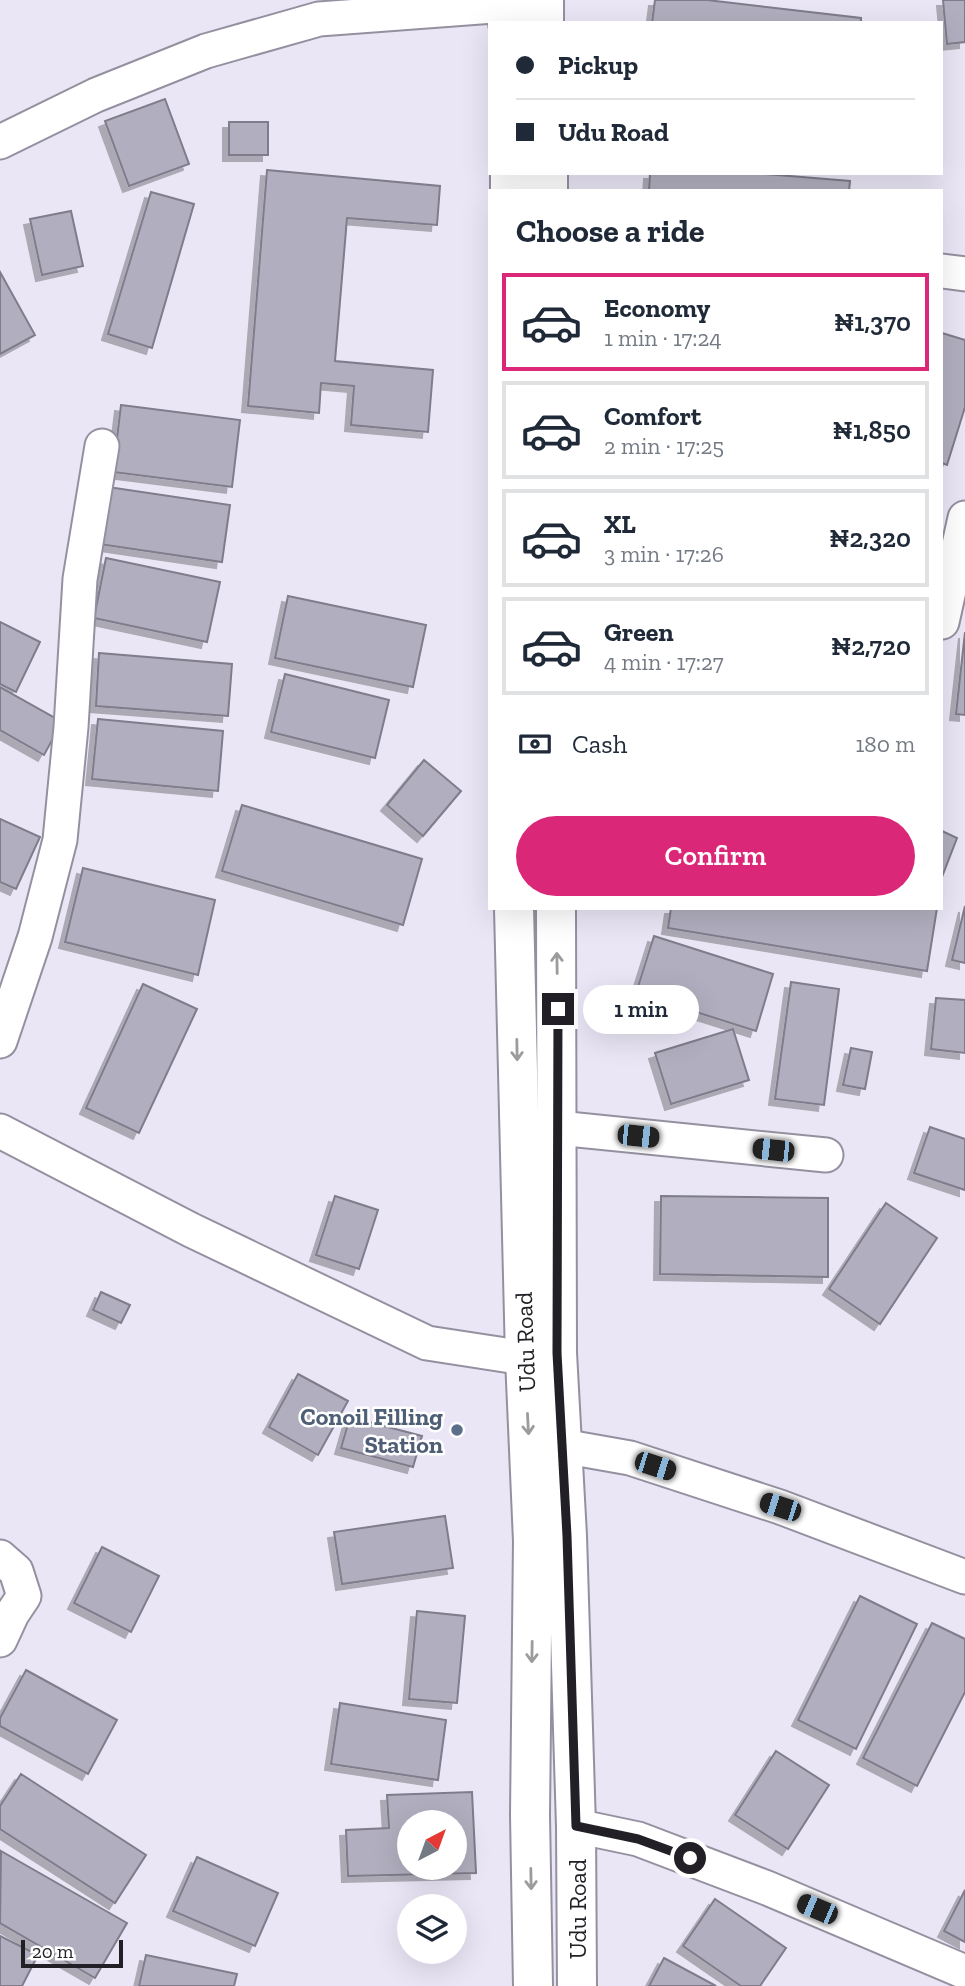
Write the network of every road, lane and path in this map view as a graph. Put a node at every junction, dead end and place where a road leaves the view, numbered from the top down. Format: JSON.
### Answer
{"nodes":[{"id":1,"x":516,"y":7,"type":"edge"},
{"id":2,"x":540,"y":21,"type":"edge"},
{"id":3,"x":0,"y":142,"type":"edge"},
{"id":4,"x":943,"y":271,"type":"edge"},
{"id":5,"x":965,"y":274,"type":"edge"},
{"id":6,"x":102,"y":446,"type":"dead end"},
{"id":7,"x":965,"y":518,"type":"edge"},
{"id":8,"x":943,"y":617,"type":"edge"},
{"id":9,"x":514,"y":910,"type":"edge"},
{"id":10,"x":556,"y":910,"type":"edge"},
{"id":11,"x":0,"y":1041,"type":"edge"},
{"id":12,"x":558,"y":1128,"type":"junction"},
{"id":13,"x":0,"y":1131,"type":"edge"},
{"id":14,"x":826,"y":1155,"type":"dead end"},
{"id":15,"x":525,"y":1358,"type":"junction"},
{"id":16,"x":562,"y":1446,"type":"junction"},
{"id":17,"x":0,"y":1557,"type":"edge"},
{"id":18,"x":965,"y":1577,"type":"edge"},
{"id":19,"x":0,"y":1640,"type":"edge"},
{"id":20,"x":576,"y":1826,"type":"junction"},
{"id":21,"x":965,"y":1972,"type":"edge"},
{"id":22,"x":533,"y":1986,"type":"edge"},
{"id":23,"x":577,"y":1986,"type":"edge"}],
"edges":[{"from":1,"to":2,"type":"main road"},
{"from":1,"to":3,"type":"street"},
{"from":4,"to":5,"type":"street"},
{"from":6,"to":11,"type":"street"},
{"from":7,"to":8,"type":"street"},
{"from":9,"to":15,"type":"main road","name":"Udu Road","one_way":true},
{"from":12,"to":10,"type":"main road","name":"Udu Road","one_way":true},
{"from":12,"to":14,"type":"street"},
{"from":12,"to":16,"type":"main road","name":"Udu Road"},
{"from":13,"to":15,"type":"street"},
{"from":15,"to":22,"type":"main road","name":"Udu Road","one_way":true},
{"from":16,"to":18,"type":"street"},
{"from":16,"to":20,"type":"main road","name":"Udu Road"},
{"from":17,"to":19,"type":"street"},
{"from":20,"to":21,"type":"street"},
{"from":20,"to":23,"type":"main road","name":"Udu Road"}]}
